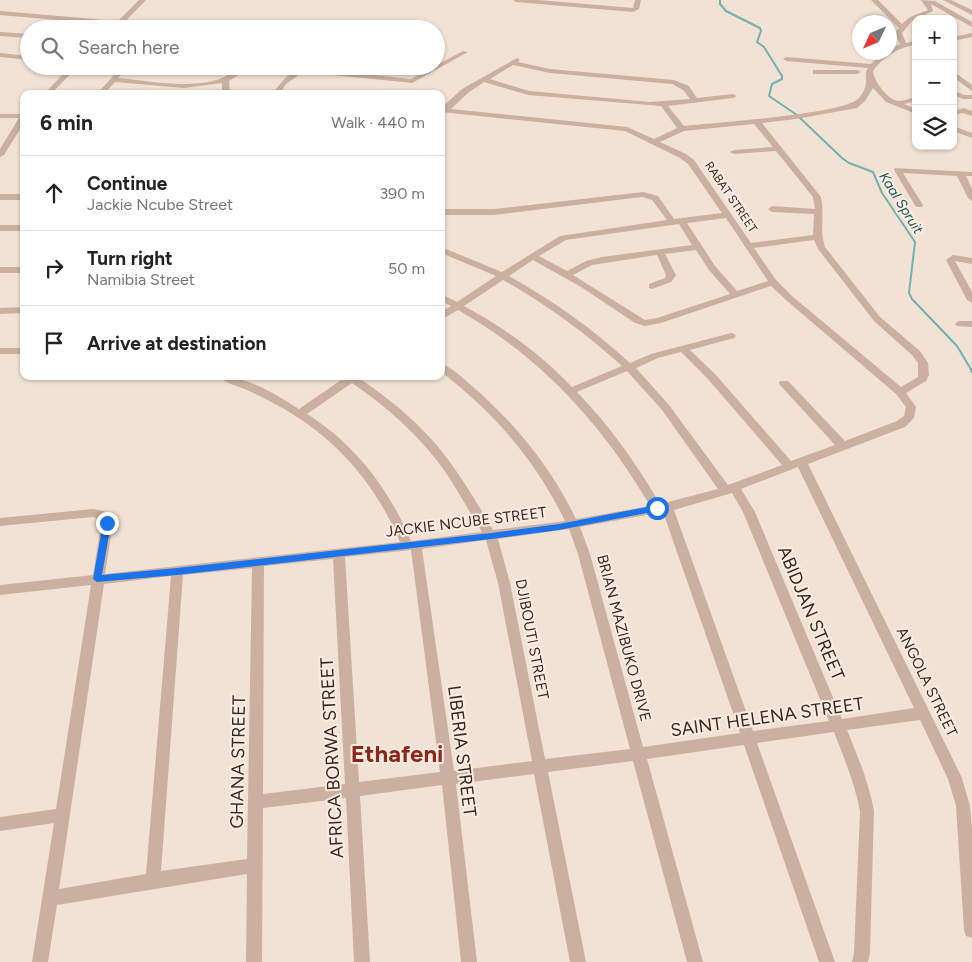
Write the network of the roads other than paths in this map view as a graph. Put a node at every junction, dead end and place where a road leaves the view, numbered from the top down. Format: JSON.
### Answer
{"nodes":[{"id":1,"x":143,"y":0,"type":"edge"},
{"id":2,"x":516,"y":0,"type":"edge"},
{"id":3,"x":638,"y":0,"type":"edge"},
{"id":4,"x":874,"y":0,"type":"edge"},
{"id":5,"x":946,"y":0,"type":"edge"},
{"id":6,"x":925,"y":1,"type":"edge"},
{"id":7,"x":0,"y":13,"type":"edge"},
{"id":8,"x":972,"y":13,"type":"edge"},
{"id":9,"x":924,"y":15,"type":"edge"},
{"id":10,"x":62,"y":20,"type":"edge"},
{"id":11,"x":122,"y":20,"type":"edge"},
{"id":12,"x":912,"y":22,"type":"edge"},
{"id":13,"x":972,"y":25,"type":"edge"},
{"id":14,"x":902,"y":27,"type":"junction"},
{"id":15,"x":0,"y":34,"type":"edge"},
{"id":16,"x":20,"y":35,"type":"edge"},
{"id":17,"x":972,"y":35,"type":"edge"},
{"id":18,"x":957,"y":38,"type":"edge"},
{"id":19,"x":912,"y":43,"type":"edge"},
{"id":20,"x":903,"y":44,"type":"junction"},
{"id":21,"x":465,"y":52,"type":"dead end"},
{"id":22,"x":0,"y":55,"type":"edge"},
{"id":23,"x":20,"y":57,"type":"edge"},
{"id":24,"x":521,"y":58,"type":"dead end"},
{"id":25,"x":786,"y":60,"type":"dead end"},
{"id":26,"x":445,"y":62,"type":"edge"},
{"id":27,"x":512,"y":63,"type":"junction"},
{"id":28,"x":823,"y":64,"type":"junction"},
{"id":29,"x":816,"y":72,"type":"dead end"},
{"id":30,"x":871,"y":73,"type":"junction"},
{"id":31,"x":826,"y":74,"type":"junction"},
{"id":32,"x":66,"y":75,"type":"edge"},
{"id":33,"x":118,"y":75,"type":"edge"},
{"id":34,"x":234,"y":75,"type":"edge"},
{"id":35,"x":295,"y":75,"type":"edge"},
{"id":36,"x":359,"y":75,"type":"edge"},
{"id":37,"x":424,"y":75,"type":"edge"},
{"id":38,"x":957,"y":76,"type":"edge"},
{"id":39,"x":113,"y":80,"type":"junction"},
{"id":40,"x":226,"y":80,"type":"junction"},
{"id":41,"x":484,"y":80,"type":"junction"},
{"id":42,"x":972,"y":89,"type":"edge"},
{"id":43,"x":51,"y":90,"type":"edge"},
{"id":44,"x":104,"y":90,"type":"edge"},
{"id":45,"x":226,"y":90,"type":"edge"},
{"id":46,"x":278,"y":90,"type":"edge"},
{"id":47,"x":957,"y":94,"type":"edge"},
{"id":48,"x":734,"y":96,"type":"dead end"},
{"id":49,"x":972,"y":97,"type":"edge"},
{"id":50,"x":695,"y":100,"type":"junction"},
{"id":51,"x":912,"y":101,"type":"edge"},
{"id":52,"x":663,"y":104,"type":"junction"},
{"id":53,"x":896,"y":104,"type":"junction"},
{"id":54,"x":445,"y":108,"type":"edge"},
{"id":55,"x":445,"y":110,"type":"edge"},
{"id":56,"x":912,"y":110,"type":"edge"},
{"id":57,"x":957,"y":112,"type":"edge"},
{"id":58,"x":972,"y":114,"type":"edge"},
{"id":59,"x":0,"y":116,"type":"edge"},
{"id":60,"x":20,"y":118,"type":"edge"},
{"id":61,"x":756,"y":121,"type":"junction"},
{"id":62,"x":20,"y":122,"type":"edge"},
{"id":63,"x":682,"y":129,"type":"junction"},
{"id":64,"x":957,"y":130,"type":"edge"},
{"id":65,"x":972,"y":136,"type":"edge"},
{"id":66,"x":4,"y":141,"type":"edge"},
{"id":67,"x":654,"y":142,"type":"junction"},
{"id":68,"x":778,"y":149,"type":"junction"},
{"id":69,"x":734,"y":152,"type":"dead end"},
{"id":70,"x":0,"y":155,"type":"edge"},
{"id":71,"x":960,"y":173,"type":"junction"},
{"id":72,"x":972,"y":174,"type":"edge"},
{"id":73,"x":0,"y":197,"type":"edge"},
{"id":74,"x":20,"y":197,"type":"edge"},
{"id":75,"x":972,"y":198,"type":"edge"},
{"id":76,"x":920,"y":205,"type":"dead end"},
{"id":77,"x":772,"y":209,"type":"dead end"},
{"id":78,"x":445,"y":212,"type":"edge"},
{"id":79,"x":818,"y":212,"type":"junction"},
{"id":80,"x":727,"y":215,"type":"junction"},
{"id":81,"x":676,"y":222,"type":"junction"},
{"id":82,"x":0,"y":228,"type":"edge"},
{"id":83,"x":20,"y":228,"type":"edge"},
{"id":84,"x":817,"y":237,"type":"junction"},
{"id":85,"x":748,"y":246,"type":"junction"},
{"id":86,"x":698,"y":247,"type":"junction"},
{"id":87,"x":445,"y":252,"type":"edge"},
{"id":88,"x":660,"y":252,"type":"junction"},
{"id":89,"x":533,"y":256,"type":"junction"},
{"id":90,"x":972,"y":261,"type":"edge"},
{"id":91,"x":0,"y":270,"type":"edge"},
{"id":92,"x":20,"y":270,"type":"edge"},
{"id":93,"x":567,"y":275,"type":"junction"},
{"id":94,"x":503,"y":276,"type":"junction"},
{"id":95,"x":773,"y":282,"type":"junction"},
{"id":96,"x":652,"y":286,"type":"dead end"},
{"id":97,"x":735,"y":294,"type":"junction"},
{"id":98,"x":445,"y":299,"type":"edge"},
{"id":99,"x":972,"y":300,"type":"edge"},
{"id":100,"x":458,"y":305,"type":"junction"},
{"id":101,"x":20,"y":310,"type":"edge"},
{"id":102,"x":0,"y":311,"type":"edge"},
{"id":103,"x":445,"y":314,"type":"edge"},
{"id":104,"x":960,"y":324,"type":"dead end"},
{"id":105,"x":972,"y":324,"type":"edge"},
{"id":106,"x":732,"y":336,"type":"dead end"},
{"id":107,"x":683,"y":348,"type":"junction"},
{"id":108,"x":0,"y":351,"type":"edge"},
{"id":109,"x":20,"y":351,"type":"edge"},
{"id":110,"x":629,"y":368,"type":"junction"},
{"id":111,"x":445,"y":370,"type":"edge"},
{"id":112,"x":233,"y":380,"type":"edge"},
{"id":113,"x":348,"y":380,"type":"edge"},
{"id":114,"x":356,"y":380,"type":"edge"},
{"id":115,"x":784,"y":383,"type":"dead end"},
{"id":116,"x":571,"y":390,"type":"junction"},
{"id":117,"x":900,"y":392,"type":"junction"},
{"id":118,"x":911,"y":407,"type":"joint"},
{"id":119,"x":300,"y":413,"type":"junction"},
{"id":120,"x":844,"y":447,"type":"junction"},
{"id":121,"x":796,"y":465,"type":"junction"},
{"id":122,"x":731,"y":489,"type":"junction"},
{"id":123,"x":662,"y":508,"type":"junction"},
{"id":124,"x":0,"y":522,"type":"edge"},
{"id":125,"x":574,"y":524,"type":"junction"},
{"id":126,"x":491,"y":536,"type":"junction"},
{"id":127,"x":411,"y":546,"type":"junction"},
{"id":128,"x":339,"y":553,"type":"junction"},
{"id":129,"x":258,"y":562,"type":"junction"},
{"id":130,"x":177,"y":572,"type":"junction"},
{"id":131,"x":97,"y":579,"type":"junction"},
{"id":132,"x":0,"y":590,"type":"edge"},
{"id":133,"x":924,"y":713,"type":"junction"},
{"id":134,"x":838,"y":726,"type":"junction"},
{"id":135,"x":749,"y":738,"type":"junction"},
{"id":136,"x":639,"y":754,"type":"junction"},
{"id":137,"x":541,"y":766,"type":"junction"},
{"id":138,"x":448,"y":778,"type":"junction"},
{"id":139,"x":352,"y":790,"type":"junction"},
{"id":140,"x":257,"y":802,"type":"junction"},
{"id":141,"x":62,"y":815,"type":"junction"},
{"id":142,"x":0,"y":824,"type":"edge"},
{"id":143,"x":254,"y":865,"type":"junction"},
{"id":144,"x":153,"y":880,"type":"junction"},
{"id":145,"x":50,"y":898,"type":"junction"},
{"id":146,"x":972,"y":930,"type":"edge"},
{"id":147,"x":40,"y":962,"type":"edge"},
{"id":148,"x":254,"y":962,"type":"edge"},
{"id":149,"x":362,"y":962,"type":"edge"},
{"id":150,"x":470,"y":962,"type":"edge"},
{"id":151,"x":578,"y":962,"type":"edge"},
{"id":152,"x":695,"y":962,"type":"edge"},
{"id":153,"x":827,"y":962,"type":"edge"},
{"id":154,"x":860,"y":962,"type":"edge"}],
"edges":[{"from":1,"to":11,"type":"street"},
{"from":2,"to":3,"type":"street"},
{"from":4,"to":14,"type":"street"},
{"from":5,"to":8,"type":"street"},
{"from":6,"to":9,"type":"street"},
{"from":6,"to":13,"type":"street"},
{"from":7,"to":10,"type":"street"},
{"from":12,"to":14,"type":"street"},
{"from":14,"to":20,"type":"street"},
{"from":15,"to":16,"type":"street"},
{"from":17,"to":18,"type":"street"},
{"from":19,"to":20,"type":"street"},
{"from":20,"to":30,"type":"street"},
{"from":21,"to":26,"type":"street"},
{"from":22,"to":23,"type":"street"},
{"from":24,"to":27,"type":"street"},
{"from":25,"to":28,"type":"street"},
{"from":27,"to":41,"type":"street"},
{"from":27,"to":50,"type":"street"},
{"from":28,"to":30,"type":"street"},
{"from":28,"to":31,"type":"street"},
{"from":29,"to":31,"type":"street"},
{"from":30,"to":31,"type":"street"},
{"from":30,"to":53,"type":"street"},
{"from":30,"to":61,"type":"street"},
{"from":32,"to":43,"type":"street"},
{"from":33,"to":39,"type":"street"},
{"from":34,"to":40,"type":"street"},
{"from":35,"to":46,"type":"street"},
{"from":36,"to":37,"type":"street"},
{"from":38,"to":42,"type":"street"},
{"from":39,"to":40,"type":"street"},
{"from":39,"to":44,"type":"street"},
{"from":40,"to":45,"type":"street"},
{"from":41,"to":52,"type":"street"},
{"from":41,"to":54,"type":"street"},
{"from":47,"to":49,"type":"street"},
{"from":48,"to":50,"type":"street"},
{"from":50,"to":52,"type":"street"},
{"from":51,"to":53,"type":"street"},
{"from":52,"to":63,"type":"street"},
{"from":53,"to":56,"type":"street"},
{"from":55,"to":67,"type":"street","name":"RABAT STREET"},
{"from":57,"to":58,"type":"street"},
{"from":59,"to":60,"type":"street"},
{"from":61,"to":63,"type":"street"},
{"from":61,"to":68,"type":"street"},
{"from":62,"to":66,"type":"street"},
{"from":63,"to":67,"type":"street"},
{"from":64,"to":65,"type":"street"},
{"from":66,"to":70,"type":"street"},
{"from":67,"to":80,"type":"street","name":"RABAT STREET"},
{"from":68,"to":69,"type":"street"},
{"from":68,"to":79,"type":"street"},
{"from":71,"to":72,"type":"street"},
{"from":71,"to":75,"type":"street"},
{"from":71,"to":76,"type":"street"},
{"from":73,"to":74,"type":"street"},
{"from":77,"to":79,"type":"street"},
{"from":78,"to":81,"type":"street"},
{"from":79,"to":84,"type":"street"},
{"from":80,"to":81,"type":"street"},
{"from":80,"to":85,"type":"street","name":"RABAT STREET"},
{"from":81,"to":86,"type":"street"},
{"from":81,"to":89,"type":"street"},
{"from":82,"to":83,"type":"street"},
{"from":84,"to":85,"type":"street"},
{"from":84,"to":117,"type":"street"},
{"from":85,"to":95,"type":"street","name":"RABAT STREET"},
{"from":86,"to":88,"type":"street"},
{"from":86,"to":97,"type":"street"},
{"from":87,"to":94,"type":"street","name":"ABIDJAN STREET"},
{"from":88,"to":93,"type":"street"},
{"from":88,"to":96,"type":"street"},
{"from":89,"to":93,"type":"street"},
{"from":89,"to":94,"type":"street"},
{"from":90,"to":99,"type":"street"},
{"from":91,"to":92,"type":"street"},
{"from":93,"to":97,"type":"street"},
{"from":94,"to":100,"type":"street"},
{"from":94,"to":110,"type":"street","name":"ABIDJAN STREET"},
{"from":95,"to":97,"type":"street"},
{"from":95,"to":117,"type":"street","name":"RABAT STREET"},
{"from":98,"to":100,"type":"street"},
{"from":100,"to":103,"type":"street"},
{"from":100,"to":116,"type":"street"},
{"from":101,"to":102,"type":"street"},
{"from":104,"to":105,"type":"street"},
{"from":106,"to":107,"type":"street"},
{"from":107,"to":110,"type":"street"},
{"from":107,"to":121,"type":"street","name":"ANGOLA STREET"},
{"from":108,"to":109,"type":"street"},
{"from":110,"to":116,"type":"street"},
{"from":110,"to":122,"type":"street","name":"ABIDJAN STREET"},
{"from":111,"to":125,"type":"street","name":"BRIAN MAZIBUKO DRIVE"},
{"from":112,"to":119,"type":"street","name":"LIBERIA STREET"},
{"from":113,"to":119,"type":"street"},
{"from":114,"to":126,"type":"street","name":"DJIBOUTI STREET"},
{"from":115,"to":120,"type":"street"},
{"from":116,"to":123,"type":"street"},
{"from":117,"to":118,"type":"street","name":"RABAT STREET"},
{"from":118,"to":120,"type":"street","name":"JACKIE NCUBE STREET"},
{"from":119,"to":127,"type":"street","name":"LIBERIA STREET"},
{"from":120,"to":121,"type":"street","name":"JACKIE NCUBE STREET"},
{"from":121,"to":122,"type":"street","name":"JACKIE NCUBE STREET"},
{"from":121,"to":133,"type":"street","name":"ANGOLA STREET"},
{"from":122,"to":123,"type":"street","name":"JACKIE NCUBE STREET"},
{"from":122,"to":134,"type":"street","name":"ABIDJAN STREET"},
{"from":123,"to":125,"type":"street","name":"JACKIE NCUBE STREET"},
{"from":123,"to":135,"type":"street"},
{"from":124,"to":131,"type":"street"},
{"from":125,"to":126,"type":"street","name":"JACKIE NCUBE STREET"},
{"from":125,"to":136,"type":"street","name":"BRIAN MAZIBUKO DRIVE"},
{"from":126,"to":127,"type":"street","name":"JACKIE NCUBE STREET"},
{"from":126,"to":137,"type":"street","name":"DJIBOUTI STREET"},
{"from":127,"to":128,"type":"street","name":"JACKIE NCUBE STREET"},
{"from":127,"to":138,"type":"street","name":"LIBERIA STREET"},
{"from":128,"to":129,"type":"street","name":"JACKIE NCUBE STREET"},
{"from":128,"to":139,"type":"street","name":"AFRICA BORWA STREET"},
{"from":129,"to":130,"type":"street","name":"JACKIE NCUBE STREET"},
{"from":129,"to":140,"type":"street","name":"GHANA STREET"},
{"from":130,"to":131,"type":"street","name":"JACKIE NCUBE STREET"},
{"from":130,"to":144,"type":"street"},
{"from":131,"to":132,"type":"street","name":"JACKIE NCUBE STREET"},
{"from":131,"to":141,"type":"street"},
{"from":133,"to":134,"type":"street","name":"SAINT HELENA STREET"},
{"from":133,"to":146,"type":"street","name":"ANGOLA STREET"},
{"from":134,"to":135,"type":"street","name":"SAINT HELENA STREET"},
{"from":134,"to":154,"type":"street","name":"ABIDJAN STREET"},
{"from":135,"to":136,"type":"street","name":"SAINT HELENA STREET"},
{"from":135,"to":153,"type":"street"},
{"from":136,"to":137,"type":"street","name":"SAINT HELENA STREET"},
{"from":136,"to":152,"type":"street","name":"BRIAN MAZIBUKO DRIVE"},
{"from":137,"to":138,"type":"street","name":"SAINT HELENA STREET"},
{"from":137,"to":151,"type":"street","name":"DJIBOUTI STREET"},
{"from":138,"to":139,"type":"street","name":"SAINT HELENA STREET"},
{"from":138,"to":150,"type":"street","name":"LIBERIA STREET"},
{"from":139,"to":140,"type":"street","name":"SAINT HELENA STREET"},
{"from":139,"to":149,"type":"street","name":"AFRICA BORWA STREET"},
{"from":140,"to":143,"type":"street","name":"GHANA STREET"},
{"from":141,"to":142,"type":"street"},
{"from":141,"to":145,"type":"street"},
{"from":143,"to":144,"type":"street"},
{"from":143,"to":148,"type":"street","name":"GHANA STREET"},
{"from":144,"to":145,"type":"street"},
{"from":145,"to":147,"type":"street"}]}
